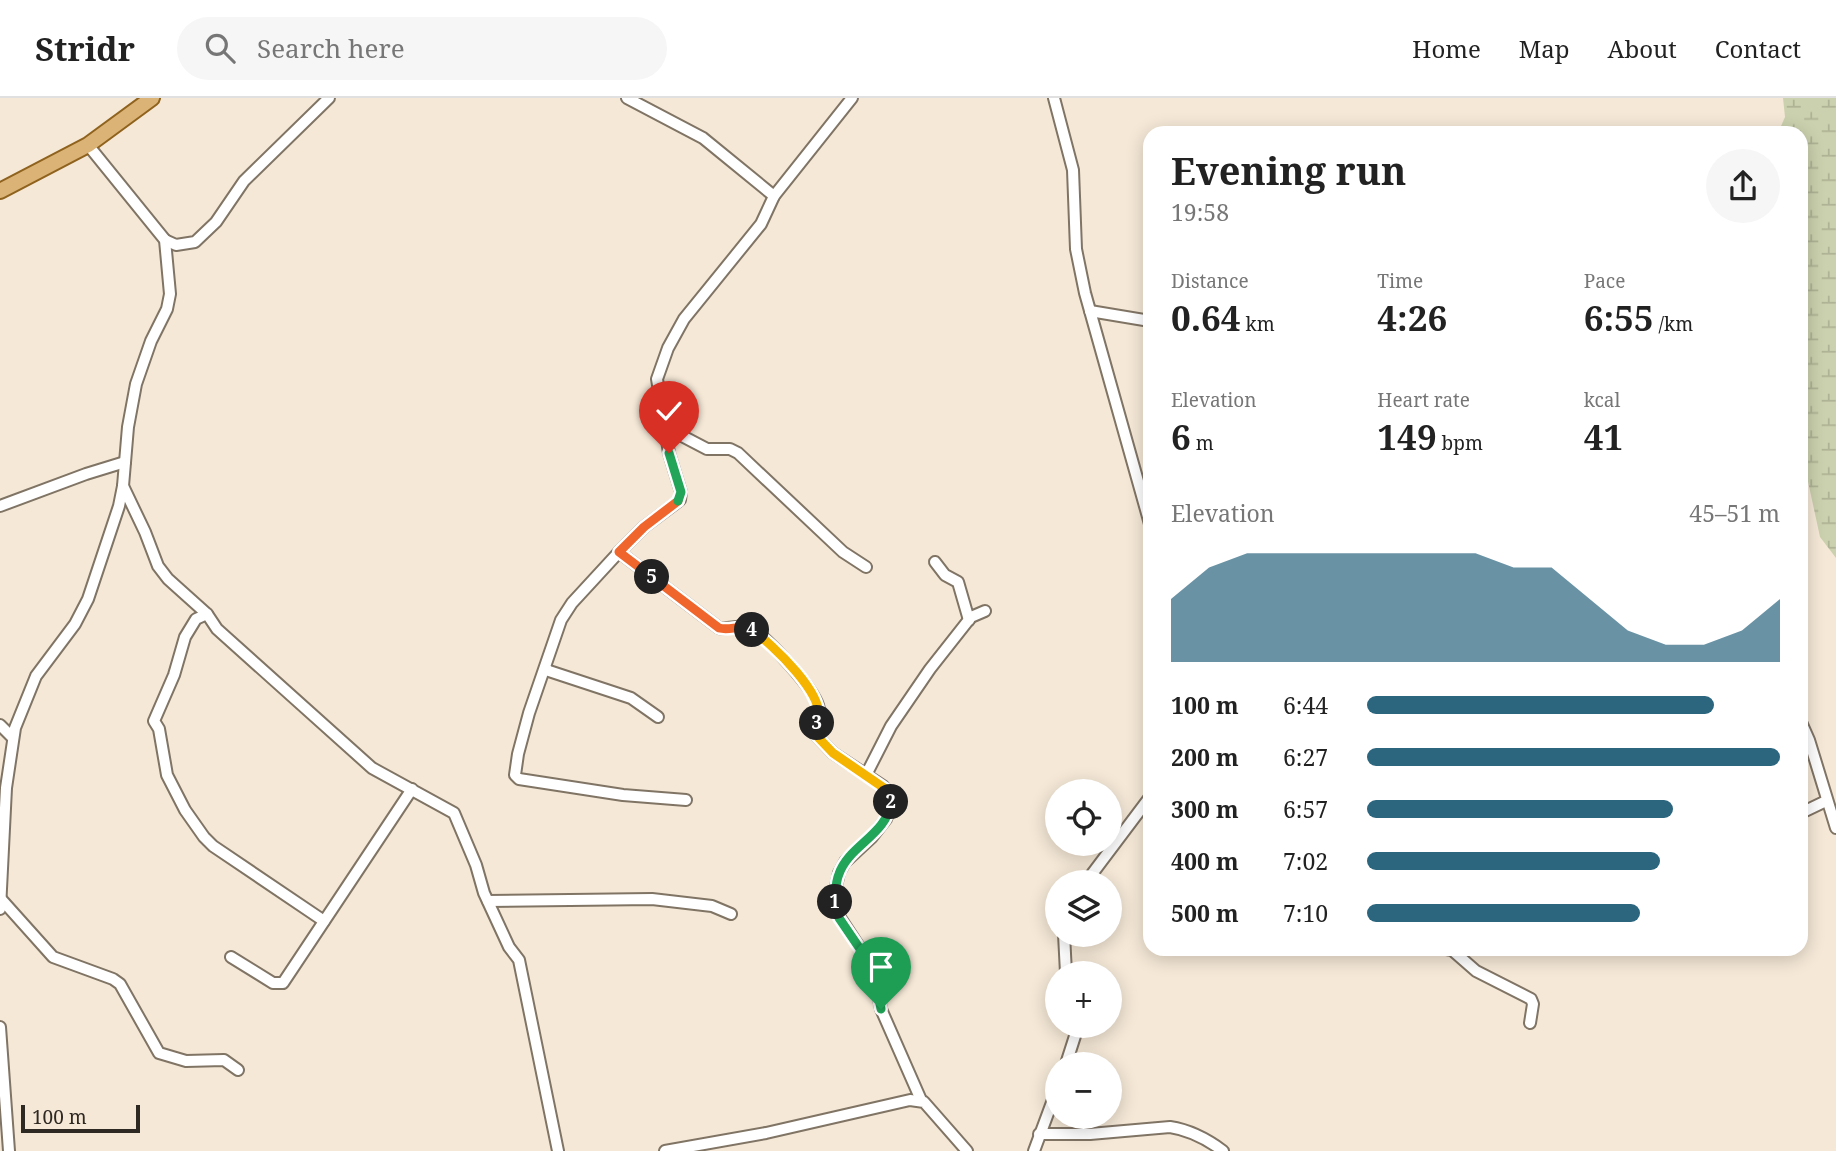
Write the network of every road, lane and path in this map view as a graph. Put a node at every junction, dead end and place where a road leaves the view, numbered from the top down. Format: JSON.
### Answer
{"nodes":[{"id":1,"x":152,"y":98,"type":"edge"},
{"id":2,"x":329,"y":98,"type":"edge"},
{"id":3,"x":627,"y":98,"type":"edge"},
{"id":4,"x":852,"y":98,"type":"edge"},
{"id":5,"x":1054,"y":98,"type":"edge"},
{"id":6,"x":88,"y":145,"type":"junction"},
{"id":7,"x":0,"y":191,"type":"edge"},
{"id":8,"x":774,"y":196,"type":"junction"},
{"id":9,"x":165,"y":240,"type":"junction"},
{"id":10,"x":1090,"y":312,"type":"junction"},
{"id":11,"x":1143,"y":320,"type":"edge"},
{"id":12,"x":663,"y":426,"type":"junction"},
{"id":13,"x":125,"y":462,"type":"junction"},
{"id":14,"x":123,"y":486,"type":"junction"},
{"id":15,"x":1143,"y":499,"type":"edge"},
{"id":16,"x":0,"y":506,"type":"edge"},
{"id":17,"x":619,"y":552,"type":"junction"},
{"id":18,"x":935,"y":562,"type":"dead end"},
{"id":19,"x":866,"y":567,"type":"dead end"},
{"id":20,"x":985,"y":611,"type":"dead end"},
{"id":21,"x":207,"y":614,"type":"junction"},
{"id":22,"x":969,"y":620,"type":"junction"},
{"id":23,"x":545,"y":668,"type":"junction"},
{"id":24,"x":658,"y":717,"type":"dead end"},
{"id":25,"x":0,"y":725,"type":"edge"},
{"id":26,"x":13,"y":738,"type":"junction"},
{"id":27,"x":1808,"y":738,"type":"edge"},
{"id":28,"x":866,"y":775,"type":"junction"},
{"id":29,"x":412,"y":789,"type":"junction"},
{"id":30,"x":686,"y":800,"type":"dead end"},
{"id":31,"x":1826,"y":800,"type":"junction"},
{"id":32,"x":1143,"y":806,"type":"edge"},
{"id":33,"x":1808,"y":809,"type":"edge"},
{"id":34,"x":1836,"y":828,"type":"edge"},
{"id":35,"x":1095,"y":870,"type":"edge"},
{"id":36,"x":1,"y":899,"type":"edge"},
{"id":37,"x":488,"y":901,"type":"junction"},
{"id":38,"x":0,"y":909,"type":"edge"},
{"id":39,"x":731,"y":914,"type":"dead end"},
{"id":40,"x":324,"y":921,"type":"junction"},
{"id":41,"x":1459,"y":956,"type":"edge"},
{"id":42,"x":231,"y":957,"type":"dead end"},
{"id":43,"x":1530,"y":1023,"type":"dead end"},
{"id":44,"x":0,"y":1027,"type":"edge"},
{"id":45,"x":238,"y":1070,"type":"dead end"},
{"id":46,"x":921,"y":1100,"type":"junction"},
{"id":47,"x":1045,"y":1119,"type":"edge"},
{"id":48,"x":1039,"y":1134,"type":"junction"},
{"id":49,"x":9,"y":1151,"type":"edge"},
{"id":50,"x":558,"y":1151,"type":"edge"},
{"id":51,"x":665,"y":1151,"type":"edge"},
{"id":52,"x":967,"y":1151,"type":"edge"},
{"id":53,"x":1034,"y":1151,"type":"edge"},
{"id":54,"x":1223,"y":1151,"type":"edge"}],
"edges":[{"from":1,"to":6,"type":"main road"},
{"from":2,"to":9,"type":"street"},
{"from":3,"to":8,"type":"street"},
{"from":4,"to":8,"type":"street"},
{"from":5,"to":10,"type":"street"},
{"from":6,"to":7,"type":"main road"},
{"from":6,"to":9,"type":"street"},
{"from":8,"to":12,"type":"street"},
{"from":9,"to":13,"type":"street"},
{"from":10,"to":11,"type":"street"},
{"from":10,"to":15,"type":"street"},
{"from":12,"to":17,"type":"street"},
{"from":12,"to":19,"type":"street"},
{"from":13,"to":14,"type":"street"},
{"from":13,"to":16,"type":"street"},
{"from":14,"to":21,"type":"street"},
{"from":14,"to":26,"type":"street"},
{"from":17,"to":23,"type":"street"},
{"from":17,"to":28,"type":"street"},
{"from":18,"to":22,"type":"street"},
{"from":20,"to":22,"type":"street"},
{"from":21,"to":29,"type":"street"},
{"from":21,"to":40,"type":"street"},
{"from":22,"to":28,"type":"street"},
{"from":23,"to":24,"type":"street"},
{"from":23,"to":30,"type":"street"},
{"from":25,"to":26,"type":"street"},
{"from":26,"to":36,"type":"street"},
{"from":27,"to":31,"type":"street"},
{"from":28,"to":46,"type":"street"},
{"from":29,"to":37,"type":"street"},
{"from":29,"to":40,"type":"street"},
{"from":31,"to":33,"type":"street"},
{"from":31,"to":34,"type":"street"},
{"from":32,"to":35,"type":"street"},
{"from":36,"to":38,"type":"street"},
{"from":36,"to":45,"type":"street"},
{"from":37,"to":39,"type":"street"},
{"from":37,"to":50,"type":"street"},
{"from":40,"to":42,"type":"street"},
{"from":41,"to":43,"type":"street"},
{"from":44,"to":49,"type":"street"},
{"from":46,"to":51,"type":"street"},
{"from":46,"to":52,"type":"street"},
{"from":47,"to":48,"type":"street"},
{"from":48,"to":53,"type":"street"},
{"from":48,"to":54,"type":"street"}]}
